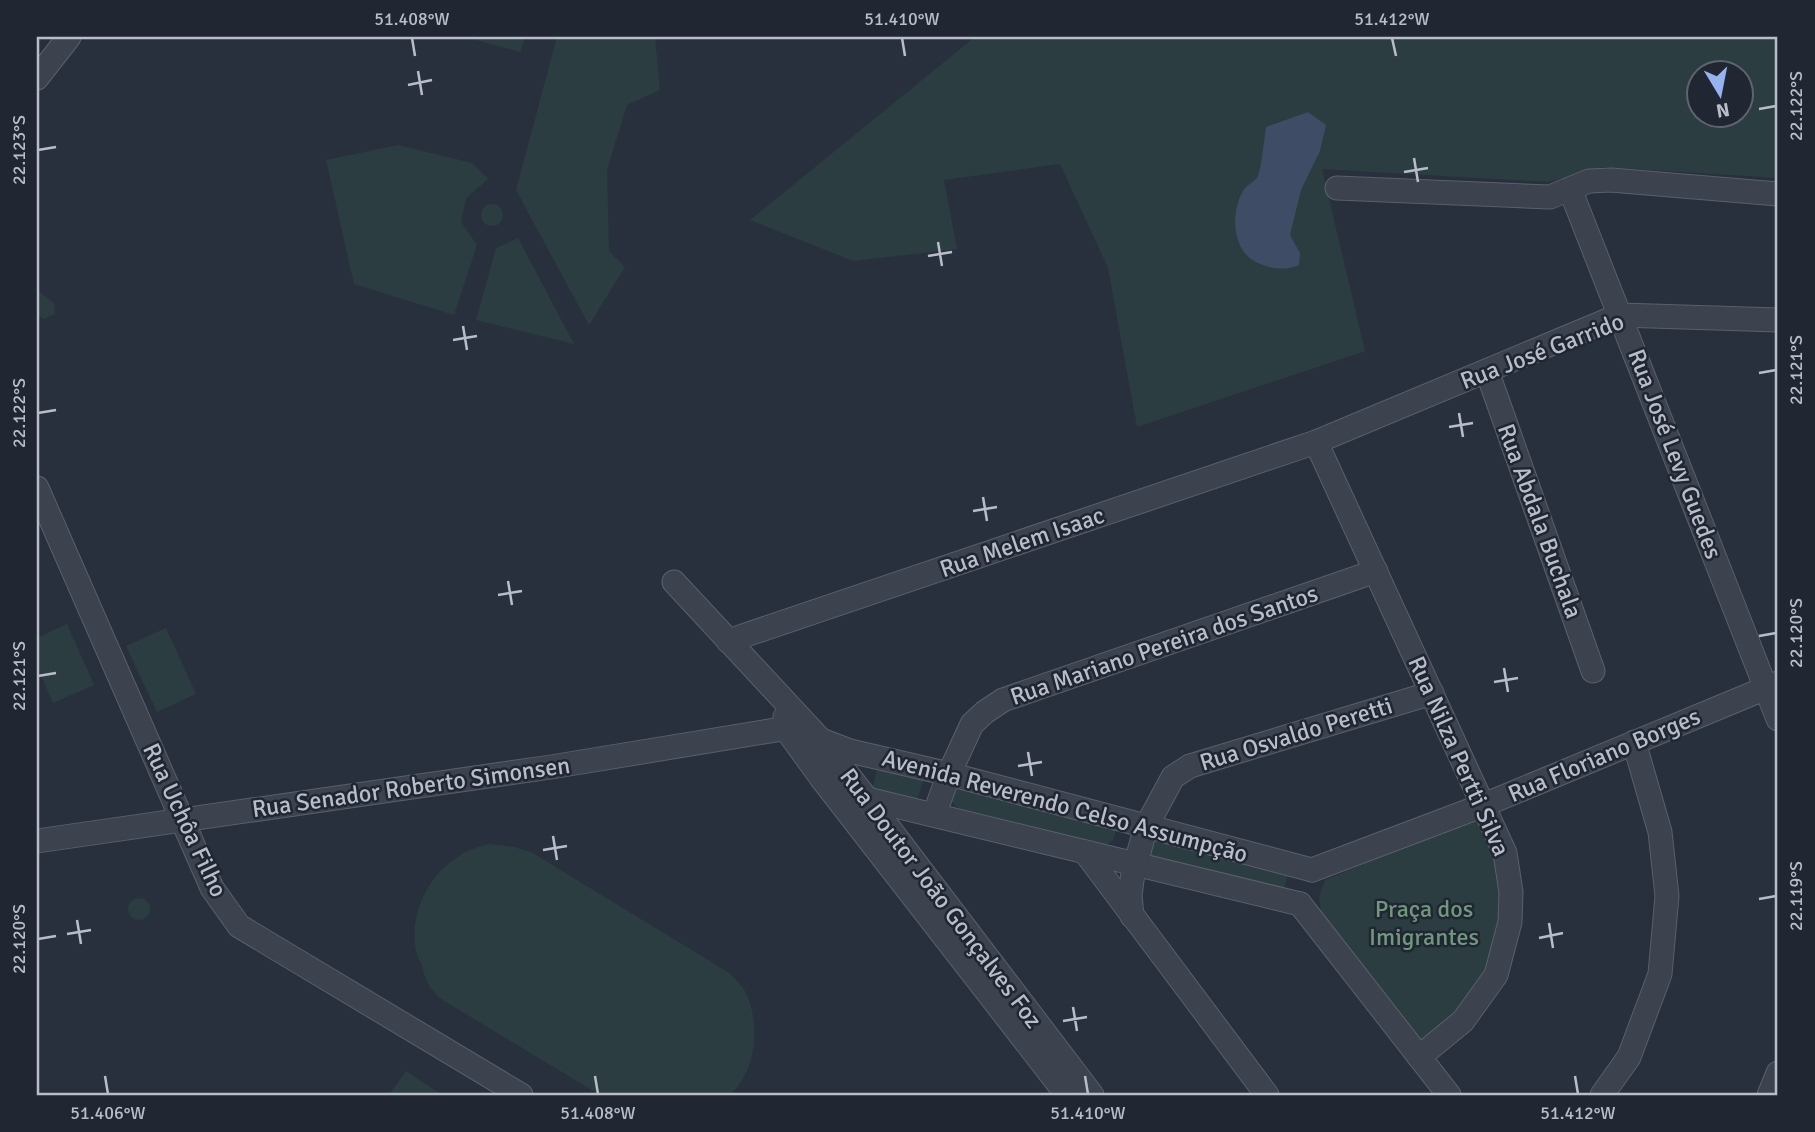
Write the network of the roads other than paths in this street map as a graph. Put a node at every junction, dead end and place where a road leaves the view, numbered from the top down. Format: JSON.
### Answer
{"nodes":[{"id":1,"x":69,"y":37,"type":"edge"},
{"id":2,"x":37,"y":78,"type":"edge"},
{"id":3,"x":1337,"y":188,"type":"dead end"},
{"id":4,"x":1570,"y":189,"type":"junction"},
{"id":5,"x":1778,"y":194,"type":"edge"},
{"id":6,"x":1620,"y":315,"type":"junction"},
{"id":7,"x":1778,"y":320,"type":"edge"},
{"id":8,"x":1487,"y":371,"type":"junction"},
{"id":9,"x":1316,"y":442,"type":"junction"},
{"id":10,"x":37,"y":488,"type":"edge"},
{"id":11,"x":1376,"y":571,"type":"junction"},
{"id":12,"x":674,"y":582,"type":"dead end"},
{"id":13,"x":728,"y":641,"type":"junction"},
{"id":14,"x":1593,"y":671,"type":"dead end"},
{"id":15,"x":1772,"y":685,"type":"edge"},
{"id":16,"x":1432,"y":693,"type":"junction"},
{"id":17,"x":1778,"y":719,"type":"edge"},
{"id":18,"x":803,"y":731,"type":"junction"},
{"id":19,"x":1634,"y":743,"type":"junction"},
{"id":20,"x":949,"y":774,"type":"junction"},
{"id":21,"x":822,"y":779,"type":"junction"},
{"id":22,"x":867,"y":799,"type":"junction"},
{"id":23,"x":1484,"y":806,"type":"junction"},
{"id":24,"x":934,"y":815,"type":"junction"},
{"id":25,"x":183,"y":821,"type":"junction"},
{"id":26,"x":1146,"y":827,"type":"junction"},
{"id":27,"x":37,"y":841,"type":"edge"},
{"id":28,"x":1085,"y":852,"type":"junction"},
{"id":29,"x":1135,"y":864,"type":"junction"},
{"id":30,"x":1312,"y":870,"type":"junction"},
{"id":31,"x":1300,"y":904,"type":"junction"},
{"id":32,"x":1132,"y":916,"type":"junction"},
{"id":33,"x":1419,"y":1057,"type":"junction"},
{"id":34,"x":1778,"y":1073,"type":"edge"},
{"id":35,"x":521,"y":1095,"type":"edge"},
{"id":36,"x":1067,"y":1095,"type":"edge"},
{"id":37,"x":1092,"y":1095,"type":"edge"},
{"id":38,"x":1267,"y":1095,"type":"edge"},
{"id":39,"x":1449,"y":1095,"type":"edge"},
{"id":40,"x":1602,"y":1095,"type":"edge"},
{"id":41,"x":1769,"y":1095,"type":"edge"}],
"edges":[{"from":1,"to":2,"type":"street"},
{"from":3,"to":4,"type":"street"},
{"from":4,"to":5,"type":"street"},
{"from":4,"to":6,"type":"street","name":"Rua José Levy Guedes"},
{"from":6,"to":7,"type":"street","name":"Rua José Garrido"},
{"from":6,"to":8,"type":"street","name":"Rua José Garrido"},
{"from":6,"to":15,"type":"street","name":"Rua José Levy Guedes"},
{"from":8,"to":9,"type":"street","name":"Rua José Garrido"},
{"from":8,"to":14,"type":"street","name":"Rua Abdala Buchala"},
{"from":9,"to":11,"type":"street","name":"Rua Nilza Pertti Silva"},
{"from":9,"to":13,"type":"street","name":"Rua Melem Isaac"},
{"from":10,"to":25,"type":"street","name":"Rua Uchôa Filho"},
{"from":11,"to":16,"type":"street","name":"Rua Nilza Pertti Silva"},
{"from":11,"to":20,"type":"street","name":"Rua Mariano Pereira dos Santos"},
{"from":12,"to":13,"type":"street","name":"Rua Doutor João Gonçalves Foz"},
{"from":13,"to":18,"type":"street","name":"Rua Doutor João Gonçalves Foz"},
{"from":15,"to":17,"type":"street","name":"Rua José Levy Guedes"},
{"from":15,"to":19,"type":"street","name":"Rua Floriano Borges"},
{"from":16,"to":23,"type":"street","name":"Rua Nilza Pertti Silva"},
{"from":16,"to":26,"type":"street","name":"Rua Osvaldo Peretti"},
{"from":18,"to":20,"type":"street","name":"Avenida Reverendo Celso Assumpção"},
{"from":18,"to":21,"type":"street","name":"Rua Doutor João Gonçalves Foz"},
{"from":18,"to":22,"type":"street","name":"Rua Doutor João Gonçalves Foz"},
{"from":18,"to":25,"type":"street","name":"Rua Senador Roberto Simonsen"},
{"from":19,"to":23,"type":"street","name":"Rua Floriano Borges"},
{"from":19,"to":40,"type":"street"},
{"from":20,"to":24,"type":"street","name":"Rua Mariano Pereira dos Santos"},
{"from":20,"to":26,"type":"street","name":"Avenida Reverendo Celso Assumpção"},
{"from":21,"to":22,"type":"street","name":"Avenida Reverendo Celso Assumpção"},
{"from":21,"to":36,"type":"street","name":"Rua Doutor João Gonçalves Foz"},
{"from":22,"to":24,"type":"street","name":"Avenida Reverendo Celso Assumpção"},
{"from":22,"to":37,"type":"street","name":"Rua Doutor João Gonçalves Foz"},
{"from":23,"to":30,"type":"street","name":"Rua Floriano Borges"},
{"from":23,"to":33,"type":"street","name":"Rua Nilza Pertti Silva"},
{"from":24,"to":28,"type":"street","name":"Avenida Reverendo Celso Assumpção"},
{"from":25,"to":27,"type":"street","name":"Rua Senador Roberto Simonsen"},
{"from":25,"to":35,"type":"street","name":"Rua Uchôa Filho"},
{"from":26,"to":29,"type":"street","name":"Rua Osvaldo Peretti"},
{"from":26,"to":30,"type":"street","name":"Avenida Reverendo Celso Assumpção"},
{"from":28,"to":29,"type":"street","name":"Avenida Reverendo Celso Assumpção"},
{"from":28,"to":32,"type":"street"},
{"from":29,"to":31,"type":"street","name":"Avenida Reverendo Celso Assumpção"},
{"from":29,"to":32,"type":"street","name":"Rua Osvaldo Peretti"},
{"from":30,"to":31,"type":"street"},
{"from":31,"to":33,"type":"street"},
{"from":32,"to":38,"type":"street"},
{"from":33,"to":39,"type":"street"},
{"from":34,"to":41,"type":"street"}]}
